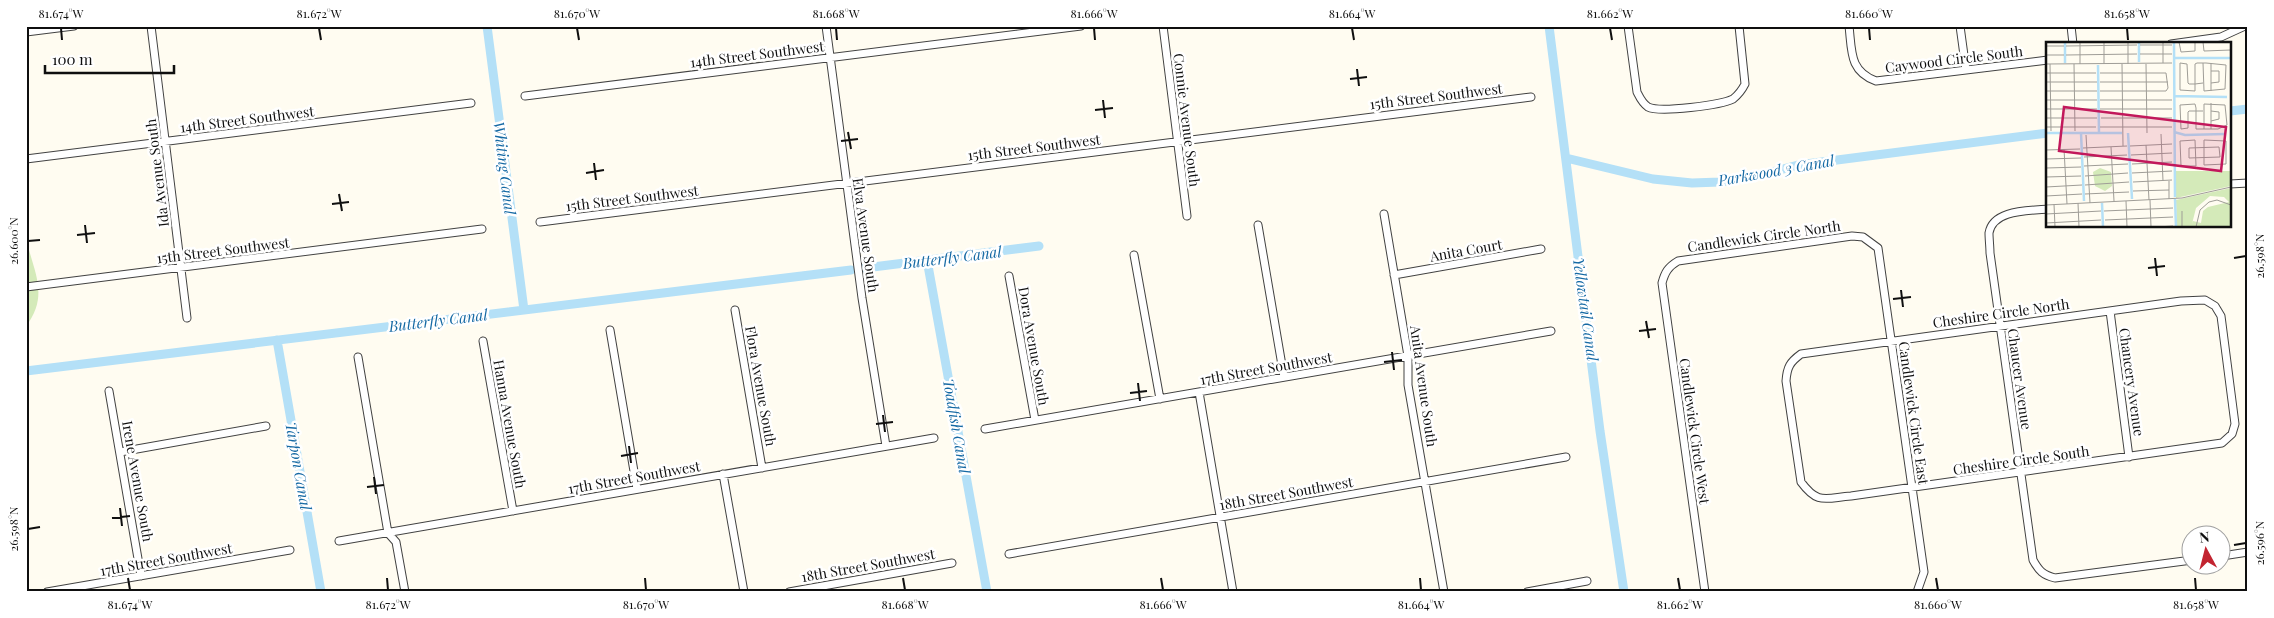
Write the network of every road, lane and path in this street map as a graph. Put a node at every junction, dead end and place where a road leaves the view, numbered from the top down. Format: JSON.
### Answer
{"nodes":[{"id":1,"x":74,"y":26,"type":"edge"},
{"id":2,"x":151,"y":26,"type":"edge"},
{"id":3,"x":826,"y":26,"type":"edge"},
{"id":4,"x":1082,"y":26,"type":"edge"},
{"id":5,"x":1163,"y":26,"type":"edge"},
{"id":6,"x":1628,"y":26,"type":"edge"},
{"id":7,"x":1739,"y":26,"type":"edge"},
{"id":8,"x":1849,"y":26,"type":"edge"},
{"id":9,"x":1960,"y":26,"type":"edge"},
{"id":10,"x":2071,"y":26,"type":"edge"},
{"id":11,"x":2245,"y":26,"type":"edge"},
{"id":12,"x":26,"y":32,"type":"edge"},
{"id":13,"x":2073,"y":42,"type":"edge"},
{"id":14,"x":2185,"y":42,"type":"edge"},
{"id":15,"x":830,"y":58,"type":"junction"},
{"id":16,"x":2046,"y":60,"type":"edge"},
{"id":17,"x":1966,"y":70,"type":"junction"},
{"id":18,"x":525,"y":96,"type":"dead end"},
{"id":19,"x":1531,"y":97,"type":"dead end"},
{"id":20,"x":471,"y":103,"type":"dead end"},
{"id":21,"x":165,"y":141,"type":"junction"},
{"id":22,"x":1177,"y":141,"type":"junction"},
{"id":23,"x":26,"y":159,"type":"edge"},
{"id":24,"x":846,"y":183,"type":"junction"},
{"id":25,"x":2248,"y":183,"type":"edge"},
{"id":26,"x":2232,"y":184,"type":"edge"},
{"id":27,"x":2046,"y":209,"type":"edge"},
{"id":28,"x":1384,"y":214,"type":"dead end"},
{"id":29,"x":1187,"y":216,"type":"dead end"},
{"id":30,"x":540,"y":222,"type":"dead end"},
{"id":31,"x":1258,"y":226,"type":"dead end"},
{"id":32,"x":482,"y":229,"type":"dead end"},
{"id":33,"x":1872,"y":241,"type":"joint"},
{"id":34,"x":1541,"y":249,"type":"dead end"},
{"id":35,"x":1134,"y":254,"type":"dead end"},
{"id":36,"x":181,"y":267,"type":"junction"},
{"id":37,"x":1664,"y":273,"type":"joint"},
{"id":38,"x":1394,"y":275,"type":"junction"},
{"id":39,"x":1010,"y":276,"type":"dead end"},
{"id":40,"x":26,"y":287,"type":"edge"},
{"id":41,"x":735,"y":310,"type":"dead end"},
{"id":42,"x":2110,"y":311,"type":"junction"},
{"id":43,"x":187,"y":318,"type":"dead end"},
{"id":44,"x":2001,"y":326,"type":"junction"},
{"id":45,"x":610,"y":330,"type":"dead end"},
{"id":46,"x":1551,"y":331,"type":"dead end"},
{"id":47,"x":483,"y":341,"type":"dead end"},
{"id":48,"x":1892,"y":342,"type":"junction"},
{"id":49,"x":1408,"y":356,"type":"junction"},
{"id":50,"x":358,"y":357,"type":"dead end"},
{"id":51,"x":1284,"y":377,"type":"junction"},
{"id":52,"x":109,"y":391,"type":"dead end"},
{"id":53,"x":1198,"y":392,"type":"junction"},
{"id":54,"x":1160,"y":399,"type":"junction"},
{"id":55,"x":1034,"y":420,"type":"junction"},
{"id":56,"x":266,"y":426,"type":"dead end"},
{"id":57,"x":986,"y":429,"type":"dead end"},
{"id":58,"x":2232,"y":434,"type":"joint"},
{"id":59,"x":934,"y":438,"type":"dead end"},
{"id":60,"x":886,"y":446,"type":"junction"},
{"id":61,"x":120,"y":452,"type":"junction"},
{"id":62,"x":1566,"y":457,"type":"dead end"},
{"id":63,"x":2129,"y":457,"type":"junction"},
{"id":64,"x":762,"y":468,"type":"junction"},
{"id":65,"x":2021,"y":473,"type":"junction"},
{"id":66,"x":723,"y":474,"type":"junction"},
{"id":67,"x":1424,"y":482,"type":"junction"},
{"id":68,"x":1912,"y":487,"type":"junction"},
{"id":69,"x":637,"y":489,"type":"junction"},
{"id":70,"x":1810,"y":495,"type":"joint"},
{"id":71,"x":513,"y":511,"type":"junction"},
{"id":72,"x":1220,"y":517,"type":"junction"},
{"id":73,"x":388,"y":533,"type":"junction"},
{"id":74,"x":339,"y":541,"type":"dead end"},
{"id":75,"x":290,"y":550,"type":"dead end"},
{"id":76,"x":2248,"y":552,"type":"edge"},
{"id":77,"x":1010,"y":554,"type":"dead end"},
{"id":78,"x":2232,"y":554,"type":"edge"},
{"id":79,"x":2182,"y":561,"type":"edge"},
{"id":80,"x":952,"y":563,"type":"dead end"},
{"id":81,"x":142,"y":576,"type":"junction"},
{"id":82,"x":1587,"y":582,"type":"dead end"},
{"id":83,"x":74,"y":590,"type":"edge"},
{"id":84,"x":1919,"y":591,"type":"edge"},
{"id":85,"x":47,"y":592,"type":"edge"},
{"id":86,"x":405,"y":592,"type":"edge"},
{"id":87,"x":744,"y":592,"type":"edge"},
{"id":88,"x":789,"y":592,"type":"edge"},
{"id":89,"x":1233,"y":592,"type":"edge"},
{"id":90,"x":1444,"y":592,"type":"edge"},
{"id":91,"x":1528,"y":592,"type":"edge"},
{"id":92,"x":1705,"y":592,"type":"edge"}],
"edges":[{"from":1,"to":12,"type":"street"},
{"from":2,"to":21,"type":"street","name":"Ida Avenue South"},
{"from":3,"to":15,"type":"street","name":"Elva Avenue South"},
{"from":4,"to":15,"type":"street","name":"14th Street Southwest"},
{"from":5,"to":22,"type":"street","name":"Connie Avenue South"},
{"from":6,"to":7,"type":"street"},
{"from":8,"to":17,"type":"street","name":"Caywood Circle South"},
{"from":9,"to":17,"type":"street"},
{"from":10,"to":13,"type":"street"},
{"from":11,"to":14,"type":"street"},
{"from":15,"to":18,"type":"street","name":"14th Street Southwest"},
{"from":15,"to":24,"type":"street","name":"Elva Avenue South"},
{"from":16,"to":17,"type":"street","name":"Caywood Circle South"},
{"from":19,"to":22,"type":"street","name":"15th Street Southwest"},
{"from":20,"to":21,"type":"street","name":"14th Street Southwest"},
{"from":21,"to":23,"type":"street","name":"14th Street Southwest"},
{"from":21,"to":36,"type":"street","name":"Ida Avenue South"},
{"from":22,"to":24,"type":"street","name":"15th Street Southwest"},
{"from":22,"to":29,"type":"street","name":"Connie Avenue South"},
{"from":24,"to":30,"type":"street","name":"15th Street Southwest"},
{"from":24,"to":60,"type":"street","name":"Elva Avenue South"},
{"from":25,"to":26,"type":"street"},
{"from":27,"to":44,"type":"street","name":"Chaucer Avenue"},
{"from":28,"to":38,"type":"street","name":"Anita Avenue South"},
{"from":31,"to":51,"type":"street"},
{"from":32,"to":36,"type":"street","name":"15th Street Southwest"},
{"from":33,"to":37,"type":"street","name":"Candlewick Circle North"},
{"from":33,"to":48,"type":"street","name":"Candlewick Circle East"},
{"from":34,"to":38,"type":"street","name":"Anita Court"},
{"from":35,"to":54,"type":"street"},
{"from":36,"to":40,"type":"street","name":"15th Street Southwest"},
{"from":36,"to":43,"type":"street","name":"Ida Avenue South"},
{"from":37,"to":92,"type":"street","name":"Candlewick Circle West"},
{"from":38,"to":49,"type":"street","name":"Anita Avenue South"},
{"from":39,"to":55,"type":"street","name":"Dora Avenue South"},
{"from":41,"to":64,"type":"street","name":"Flora Avenue South"},
{"from":42,"to":44,"type":"street","name":"Cheshire Circle North"},
{"from":42,"to":58,"type":"street","name":"Cheshire Circle North"},
{"from":42,"to":63,"type":"street","name":"Chancery Avenue"},
{"from":44,"to":48,"type":"street","name":"Cheshire Circle North"},
{"from":44,"to":65,"type":"street","name":"Chaucer Avenue"},
{"from":45,"to":69,"type":"street"},
{"from":46,"to":49,"type":"street","name":"17th Street Southwest"},
{"from":47,"to":71,"type":"street","name":"Hanna Avenue South"},
{"from":48,"to":68,"type":"street","name":"Candlewick Circle East"},
{"from":48,"to":70,"type":"street","name":"Cheshire Circle North"},
{"from":49,"to":51,"type":"street","name":"17th Street Southwest"},
{"from":49,"to":67,"type":"street","name":"Anita Avenue South"},
{"from":50,"to":73,"type":"street"},
{"from":51,"to":53,"type":"street","name":"17th Street Southwest"},
{"from":52,"to":61,"type":"street","name":"Irene Avenue South"},
{"from":53,"to":54,"type":"street","name":"17th Street Southwest"},
{"from":53,"to":72,"type":"street"},
{"from":54,"to":55,"type":"street","name":"17th Street Southwest"},
{"from":55,"to":57,"type":"street","name":"17th Street Southwest"},
{"from":56,"to":61,"type":"street"},
{"from":58,"to":63,"type":"street","name":"Cheshire Circle South"},
{"from":59,"to":60,"type":"street","name":"17th Street Southwest"},
{"from":60,"to":64,"type":"street","name":"17th Street Southwest"},
{"from":61,"to":81,"type":"street","name":"Irene Avenue South"},
{"from":62,"to":67,"type":"street","name":"18th Street Southwest"},
{"from":63,"to":65,"type":"street","name":"Cheshire Circle South"},
{"from":64,"to":66,"type":"street","name":"17th Street Southwest"},
{"from":65,"to":68,"type":"street","name":"Cheshire Circle South"},
{"from":65,"to":79,"type":"street","name":"Chaucer Avenue"},
{"from":66,"to":69,"type":"street","name":"17th Street Southwest"},
{"from":66,"to":87,"type":"street"},
{"from":67,"to":72,"type":"street","name":"18th Street Southwest"},
{"from":67,"to":90,"type":"street","name":"Anita Avenue South"},
{"from":68,"to":70,"type":"street","name":"Cheshire Circle South"},
{"from":68,"to":84,"type":"street","name":"Candlewick Circle East"},
{"from":69,"to":71,"type":"street","name":"17th Street Southwest"},
{"from":71,"to":73,"type":"street","name":"17th Street Southwest"},
{"from":72,"to":77,"type":"street","name":"18th Street Southwest"},
{"from":72,"to":89,"type":"street"},
{"from":73,"to":74,"type":"street","name":"17th Street Southwest"},
{"from":73,"to":86,"type":"street"},
{"from":75,"to":81,"type":"street","name":"17th Street Southwest"},
{"from":76,"to":78,"type":"street"},
{"from":80,"to":88,"type":"street","name":"18th Street Southwest"},
{"from":81,"to":83,"type":"street","name":"17th Street Southwest"},
{"from":82,"to":91,"type":"street"},
{"from":83,"to":85,"type":"street","name":"17th Street Southwest"}]}
